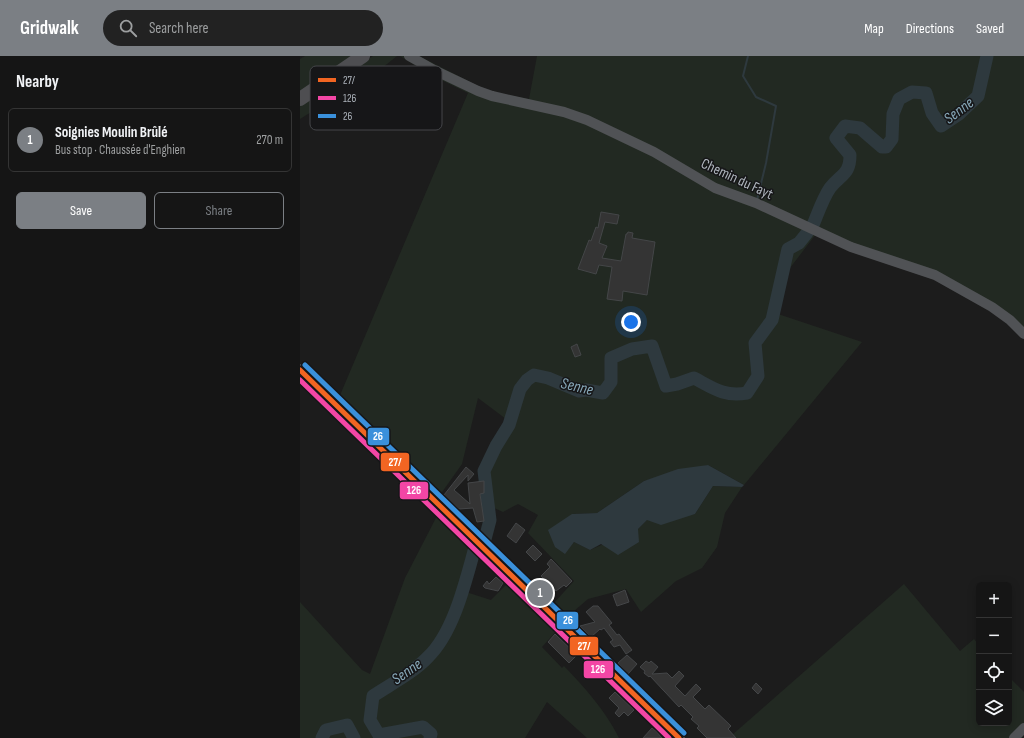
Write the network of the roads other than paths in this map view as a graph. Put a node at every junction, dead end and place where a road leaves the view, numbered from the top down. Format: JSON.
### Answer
{"nodes":[{"id":1,"x":363,"y":56,"type":"edge"},
{"id":2,"x":409,"y":56,"type":"edge"},
{"id":3,"x":348,"y":66,"type":"edge"},
{"id":4,"x":427,"y":66,"type":"edge"},
{"id":5,"x":442,"y":74,"type":"edge"},
{"id":6,"x":310,"y":92,"type":"edge"},
{"id":7,"x":300,"y":99,"type":"edge"},
{"id":8,"x":1024,"y":334,"type":"edge"},
{"id":9,"x":300,"y":370,"type":"edge"},
{"id":10,"x":1024,"y":728,"type":"edge"},
{"id":11,"x":679,"y":738,"type":"edge"},
{"id":12,"x":1014,"y":738,"type":"edge"}],
"edges":[{"from":1,"to":3,"type":"highway"},
{"from":2,"to":4,"type":"street","name":"Chemin du Fayt"},
{"from":5,"to":8,"type":"street","name":"Chemin du Fayt"},
{"from":6,"to":7,"type":"highway"},
{"from":9,"to":11,"type":"main road"},
{"from":10,"to":12,"type":"street"}]}
